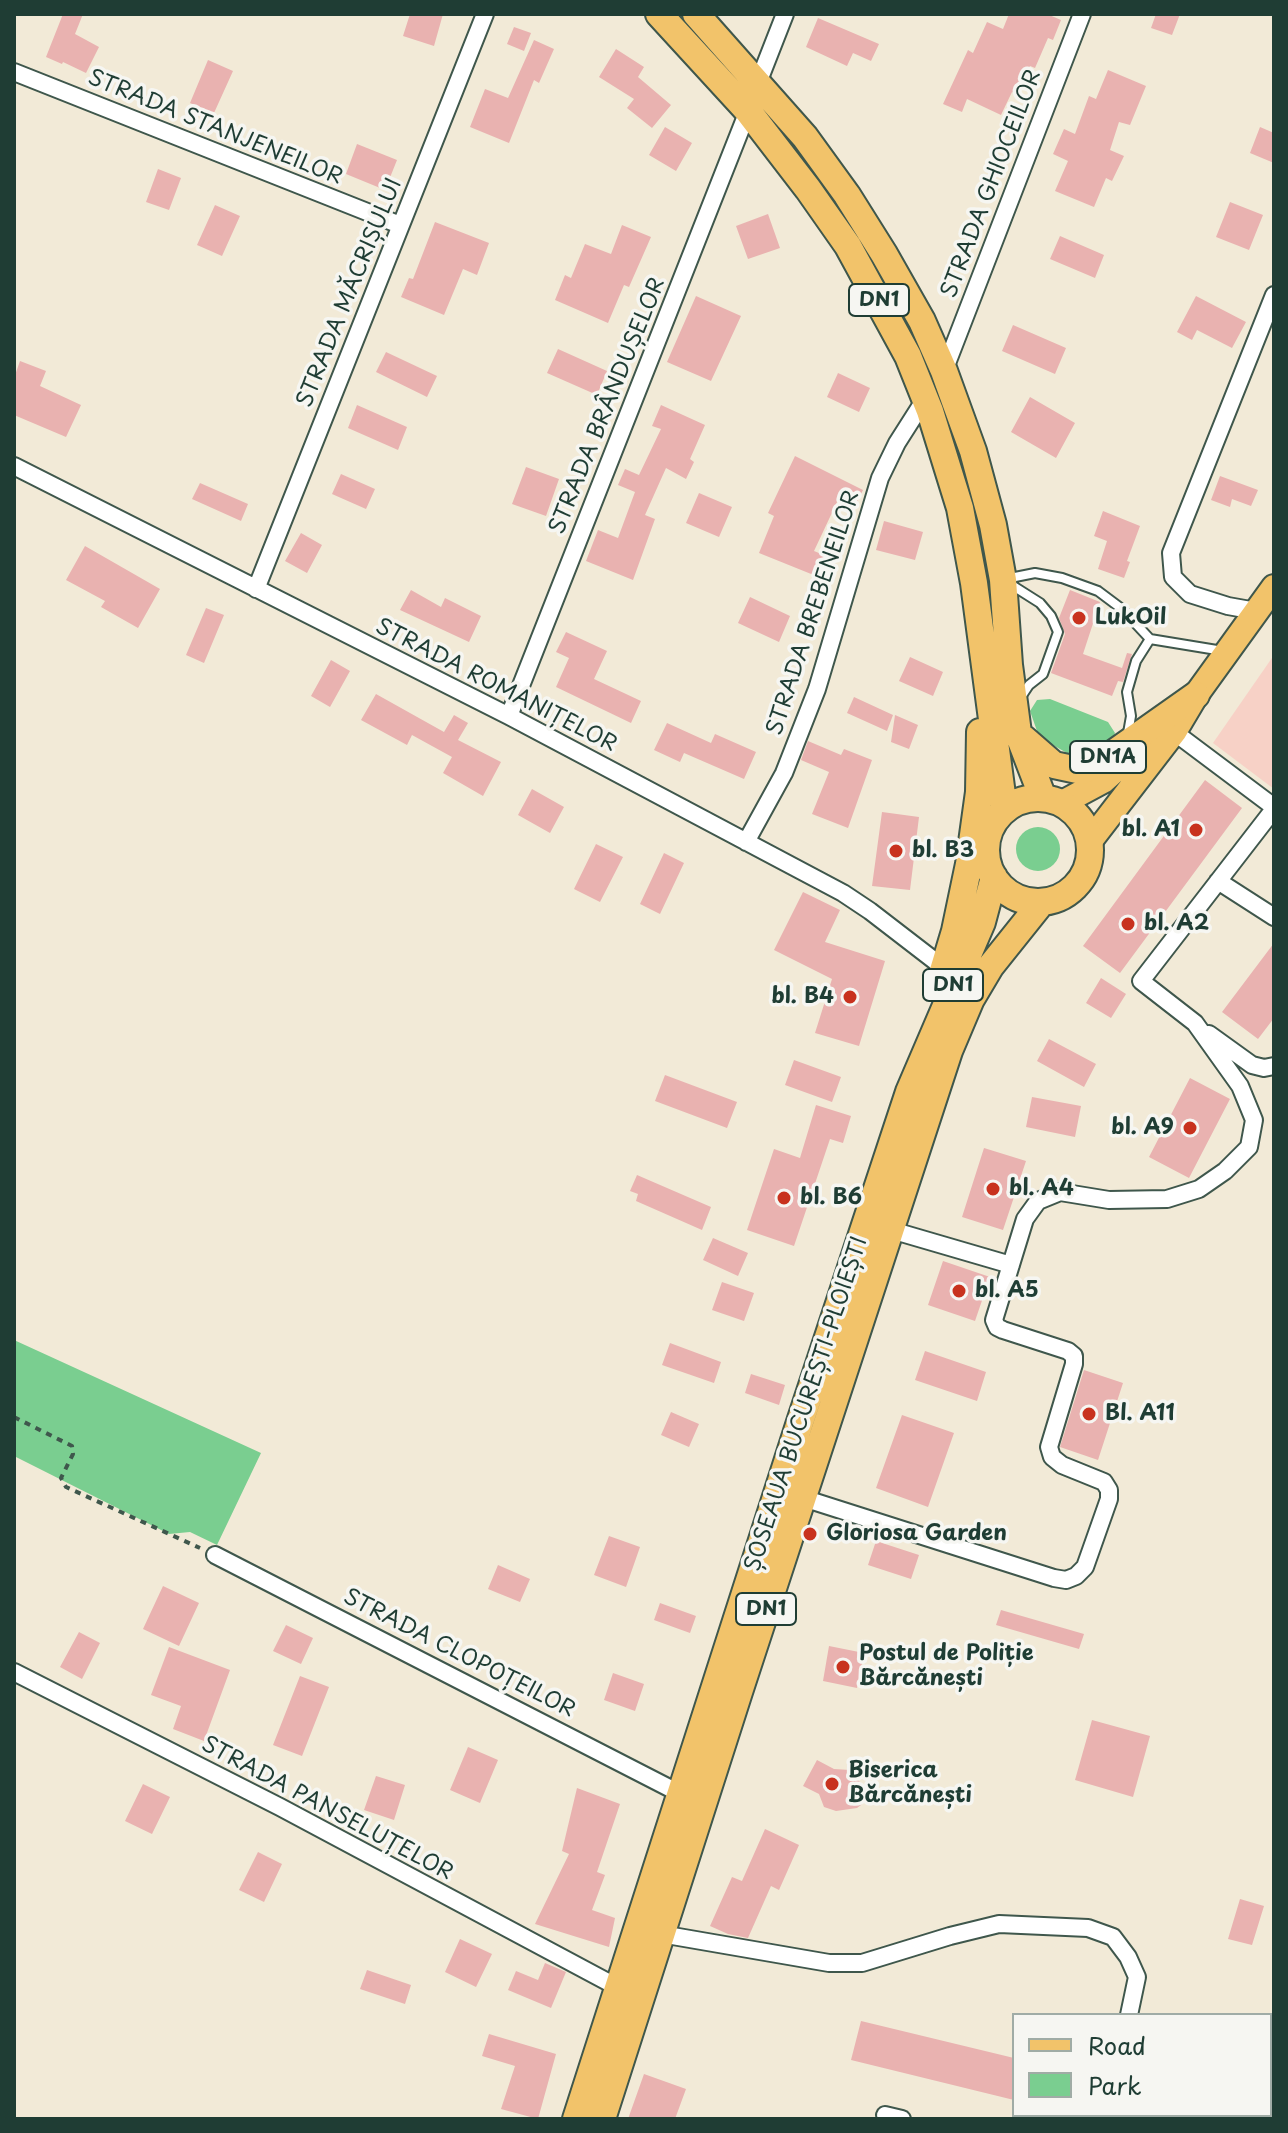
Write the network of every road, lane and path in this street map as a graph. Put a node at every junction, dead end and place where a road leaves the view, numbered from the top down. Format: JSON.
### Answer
{"nodes":[{"id":1,"x":485,"y":14,"type":"edge"},
{"id":2,"x":659,"y":14,"type":"edge"},
{"id":3,"x":696,"y":14,"type":"edge"},
{"id":4,"x":785,"y":14,"type":"edge"},
{"id":5,"x":1082,"y":14,"type":"edge"},
{"id":6,"x":14,"y":72,"type":"edge"},
{"id":7,"x":758,"y":83,"type":"junction"},
{"id":8,"x":748,"y":111,"type":"junction"},
{"id":9,"x":400,"y":225,"type":"junction"},
{"id":10,"x":1274,"y":295,"type":"edge"},
{"id":11,"x":944,"y":371,"type":"junction"},
{"id":12,"x":925,"y":399,"type":"junction"},
{"id":13,"x":14,"y":466,"type":"edge"},
{"id":14,"x":1003,"y":580,"type":"junction"},
{"id":15,"x":1274,"y":587,"type":"edge"},
{"id":16,"x":256,"y":589,"type":"junction"},
{"id":17,"x":1256,"y":611,"type":"junction"},
{"id":18,"x":1150,"y":639,"type":"junction"},
{"id":19,"x":981,"y":644,"type":"junction"},
{"id":20,"x":1227,"y":652,"type":"junction"},
{"id":21,"x":1196,"y":695,"type":"junction"},
{"id":22,"x":509,"y":716,"type":"junction"},
{"id":23,"x":1016,"y":720,"type":"junction"},
{"id":24,"x":1174,"y":732,"type":"junction"},
{"id":25,"x":1124,"y":747,"type":"junction"},
{"id":26,"x":1052,"y":800,"type":"junction"},
{"id":27,"x":1274,"y":808,"type":"edge"},
{"id":28,"x":1004,"y":810,"type":"junction"},
{"id":29,"x":1090,"y":841,"type":"junction"},
{"id":30,"x":746,"y":842,"type":"junction"},
{"id":31,"x":994,"y":877,"type":"junction"},
{"id":32,"x":1218,"y":881,"type":"junction"},
{"id":33,"x":1042,"y":902,"type":"junction"},
{"id":34,"x":1274,"y":917,"type":"edge"},
{"id":35,"x":944,"y":968,"type":"junction"},
{"id":36,"x":1195,"y":1023,"type":"junction"},
{"id":37,"x":1274,"y":1066,"type":"edge"},
{"id":38,"x":909,"y":1092,"type":"junction"},
{"id":39,"x":891,"y":1230,"type":"junction"},
{"id":40,"x":1011,"y":1265,"type":"junction"},
{"id":41,"x":14,"y":1417,"type":"edge"},
{"id":42,"x":803,"y":1498,"type":"junction"},
{"id":43,"x":215,"y":1555,"type":"joint"},
{"id":44,"x":14,"y":1672,"type":"edge"},
{"id":45,"x":681,"y":1794,"type":"junction"},
{"id":46,"x":661,"y":1934,"type":"junction"},
{"id":47,"x":619,"y":1988,"type":"junction"},
{"id":48,"x":1129,"y":2013,"type":"edge"},
{"id":49,"x":576,"y":2119,"type":"edge"},
{"id":50,"x":602,"y":2119,"type":"edge"}],
"edges":[{"from":1,"to":9,"type":"street","name":"STRADA MĂCRIȘULUI"},
{"from":2,"to":8,"type":"highway","number":"DN1"},
{"from":3,"to":7,"type":"highway","number":"DN1"},
{"from":4,"to":7,"type":"street"},
{"from":5,"to":11,"type":"street","name":"STRADA GHIOCEILOR"},
{"from":6,"to":9,"type":"street","name":"STRADA STANJENEILOR"},
{"from":7,"to":11,"type":"highway","number":"DN1"},
{"from":8,"to":12,"type":"highway","number":"DN1"},
{"from":8,"to":22,"type":"street","name":"STRADA BRÂNDUȘELOR"},
{"from":9,"to":16,"type":"street","name":"STRADA MĂCRIȘULUI"},
{"from":10,"to":17,"type":"street"},
{"from":11,"to":14,"type":"highway","number":"DN1"},
{"from":12,"to":19,"type":"highway","number":"DN1"},
{"from":12,"to":30,"type":"street","name":"STRADA BREBENEILOR"},
{"from":13,"to":16,"type":"street","name":"STRADA ROMANIȚELOR"},
{"from":14,"to":18,"type":"lane"},
{"from":14,"to":23,"type":"highway","number":"DN1"},
{"from":14,"to":23,"type":"lane"},
{"from":15,"to":17,"type":"main road","number":"DN1A"},
{"from":16,"to":22,"type":"street","name":"STRADA ROMANIȚELOR"},
{"from":17,"to":20,"type":"main road","number":"DN1A"},
{"from":18,"to":20,"type":"lane"},
{"from":18,"to":25,"type":"lane"},
{"from":19,"to":28,"type":"highway","number":"DN1"},
{"from":19,"to":35,"type":"highway","number":"DN1"},
{"from":20,"to":21,"type":"main road","number":"DN1A"},
{"from":21,"to":24,"type":"main road","number":"DN1A"},
{"from":21,"to":25,"type":"highway","number":"DN1A"},
{"from":21,"to":26,"type":"main road","number":"DN1A"},
{"from":22,"to":30,"type":"street","name":"STRADA ROMANIȚELOR"},
{"from":23,"to":25,"type":"highway","number":"DN1A"},
{"from":23,"to":26,"type":"highway","number":"DN1"},
{"from":24,"to":27,"type":"street"},
{"from":24,"to":29,"type":"main road","number":"DN1A"},
{"from":26,"to":28,"type":"highway"},
{"from":26,"to":29,"type":"highway","number":"DN1"},
{"from":27,"to":32,"type":"street"},
{"from":28,"to":31,"type":"highway","number":"DN1"},
{"from":29,"to":33,"type":"highway","number":"DN1"},
{"from":30,"to":35,"type":"street","name":"STRADA ROMANIȚELOR"},
{"from":31,"to":33,"type":"highway"},
{"from":31,"to":38,"type":"highway","name":"ȘOSEAUA BUCUREȘTI-PLOIEȘTI","number":"DN1"},
{"from":32,"to":34,"type":"street"},
{"from":32,"to":36,"type":"street"},
{"from":33,"to":39,"type":"highway","name":"ȘOSEAUA BUCUREȘTI-PLOIEȘTI","number":"DN1"},
{"from":35,"to":38,"type":"highway","number":"DN1"},
{"from":36,"to":37,"type":"street"},
{"from":36,"to":40,"type":"street"},
{"from":38,"to":45,"type":"highway","name":"ȘOSEAUA BUCUREȘTI-PLOIEȘTI","number":"DN1"},
{"from":39,"to":40,"type":"street"},
{"from":39,"to":42,"type":"highway","name":"ȘOSEAUA BUCUREȘTI-PLOIEȘTI","number":"DN1"},
{"from":40,"to":42,"type":"street"},
{"from":41,"to":43,"type":"path"},
{"from":42,"to":46,"type":"highway","name":"ȘOSEAUA BUCUREȘTI-PLOIEȘTI","number":"DN1"},
{"from":43,"to":45,"type":"street","name":"STRADA CLOPOȚEILOR"},
{"from":44,"to":47,"type":"street","name":"STRADA PANSELUȚELOR"},
{"from":45,"to":47,"type":"highway","name":"ȘOSEAUA BUCUREȘTI-PLOIEȘTI","number":"DN1"},
{"from":46,"to":48,"type":"street"},
{"from":46,"to":50,"type":"highway","name":"ȘOSEAUA BUCUREȘTI-PLOIEȘTI","number":"DN1"},
{"from":47,"to":49,"type":"highway","name":"ȘOSEAUA BUCUREȘTI-PLOIEȘTI","number":"DN1"}]}
